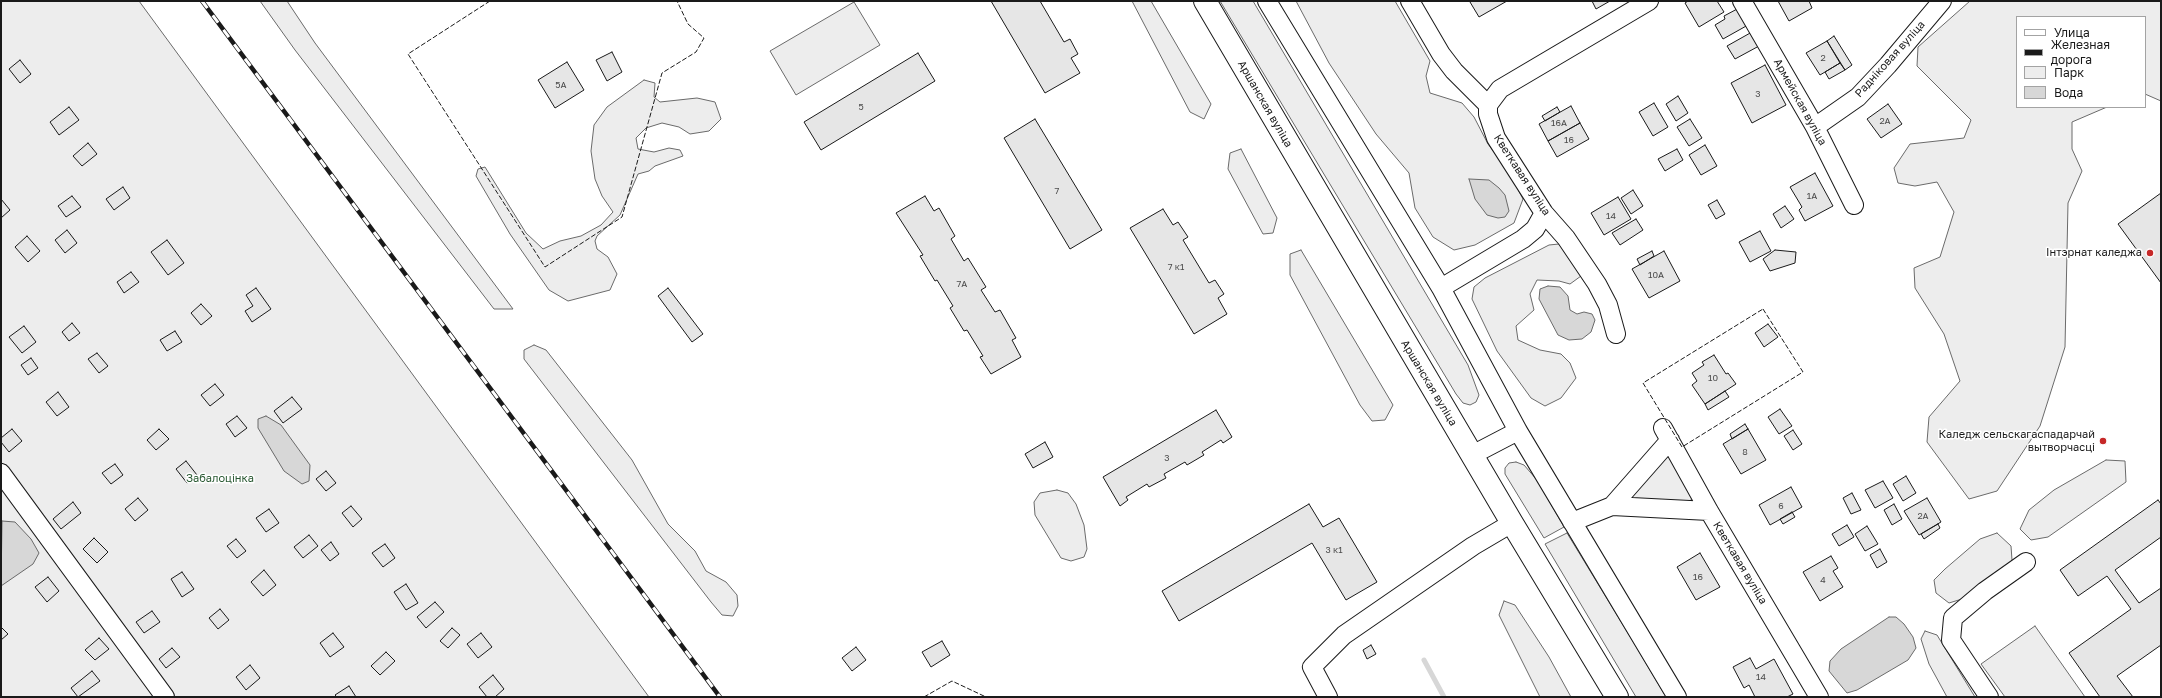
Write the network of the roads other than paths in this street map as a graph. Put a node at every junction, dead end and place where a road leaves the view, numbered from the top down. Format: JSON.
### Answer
{"nodes":[{"id":1,"x":1205,"y":1,"type":"edge"},
{"id":2,"x":1267,"y":1,"type":"edge"},
{"id":3,"x":1410,"y":1,"type":"edge"},
{"id":4,"x":1649,"y":1,"type":"edge"},
{"id":5,"x":1742,"y":1,"type":"edge"},
{"id":6,"x":1942,"y":1,"type":"edge"},
{"id":7,"x":1488,"y":106,"type":"junction"},
{"id":8,"x":1815,"y":127,"type":"junction"},
{"id":9,"x":1854,"y":205,"type":"dead end"},
{"id":10,"x":1544,"y":213,"type":"junction"},
{"id":11,"x":1441,"y":288,"type":"junction"},
{"id":12,"x":1616,"y":334,"type":"dead end"},
{"id":13,"x":1518,"y":431,"type":"junction"},
{"id":14,"x":1472,"y":455,"type":"junction"},
{"id":15,"x":1,"y":473,"type":"edge"},
{"id":16,"x":1612,"y":506,"type":"junction"},
{"id":17,"x":1709,"y":511,"type":"junction"},
{"id":18,"x":1572,"y":522,"type":"junction"},
{"id":19,"x":1512,"y":523,"type":"junction"},
{"id":20,"x":2026,"y":562,"type":"dead end"},
{"id":21,"x":165,"y":697,"type":"edge"},
{"id":22,"x":1328,"y":697,"type":"edge"},
{"id":23,"x":1616,"y":697,"type":"edge"},
{"id":24,"x":1677,"y":697,"type":"edge"},
{"id":25,"x":1819,"y":697,"type":"edge"},
{"id":26,"x":1989,"y":697,"type":"edge"}],
"edges":[{"from":1,"to":14,"type":"main road","name":"Аршанская вуліца"},
{"from":2,"to":11,"type":"street"},
{"from":3,"to":7,"type":"street"},
{"from":4,"to":7,"type":"street"},
{"from":5,"to":8,"type":"street","name":"Армейская вуліца"},
{"from":6,"to":8,"type":"street","name":"Радніковая вуліца"},
{"from":7,"to":10,"type":"street","name":"Кветкавая вуліца"},
{"from":8,"to":9,"type":"street","name":"Армейская вуліца"},
{"from":10,"to":11,"type":"street"},
{"from":10,"to":12,"type":"street","name":"Кветкавая вуліца"},
{"from":11,"to":13,"type":"street"},
{"from":13,"to":14,"type":"street"},
{"from":13,"to":18,"type":"street"},
{"from":14,"to":19,"type":"main road","name":"Аршанская вуліца"},
{"from":15,"to":21,"type":"street"},
{"from":16,"to":17,"type":"street"},
{"from":16,"to":17,"type":"street","name":"Кветкавая вуліца"},
{"from":16,"to":18,"type":"street"},
{"from":17,"to":25,"type":"street","name":"Кветкавая вуліца"},
{"from":18,"to":24,"type":"street"},
{"from":19,"to":22,"type":"street"},
{"from":19,"to":23,"type":"main road","name":"Аршанская вуліца"},
{"from":20,"to":26,"type":"street"}]}
